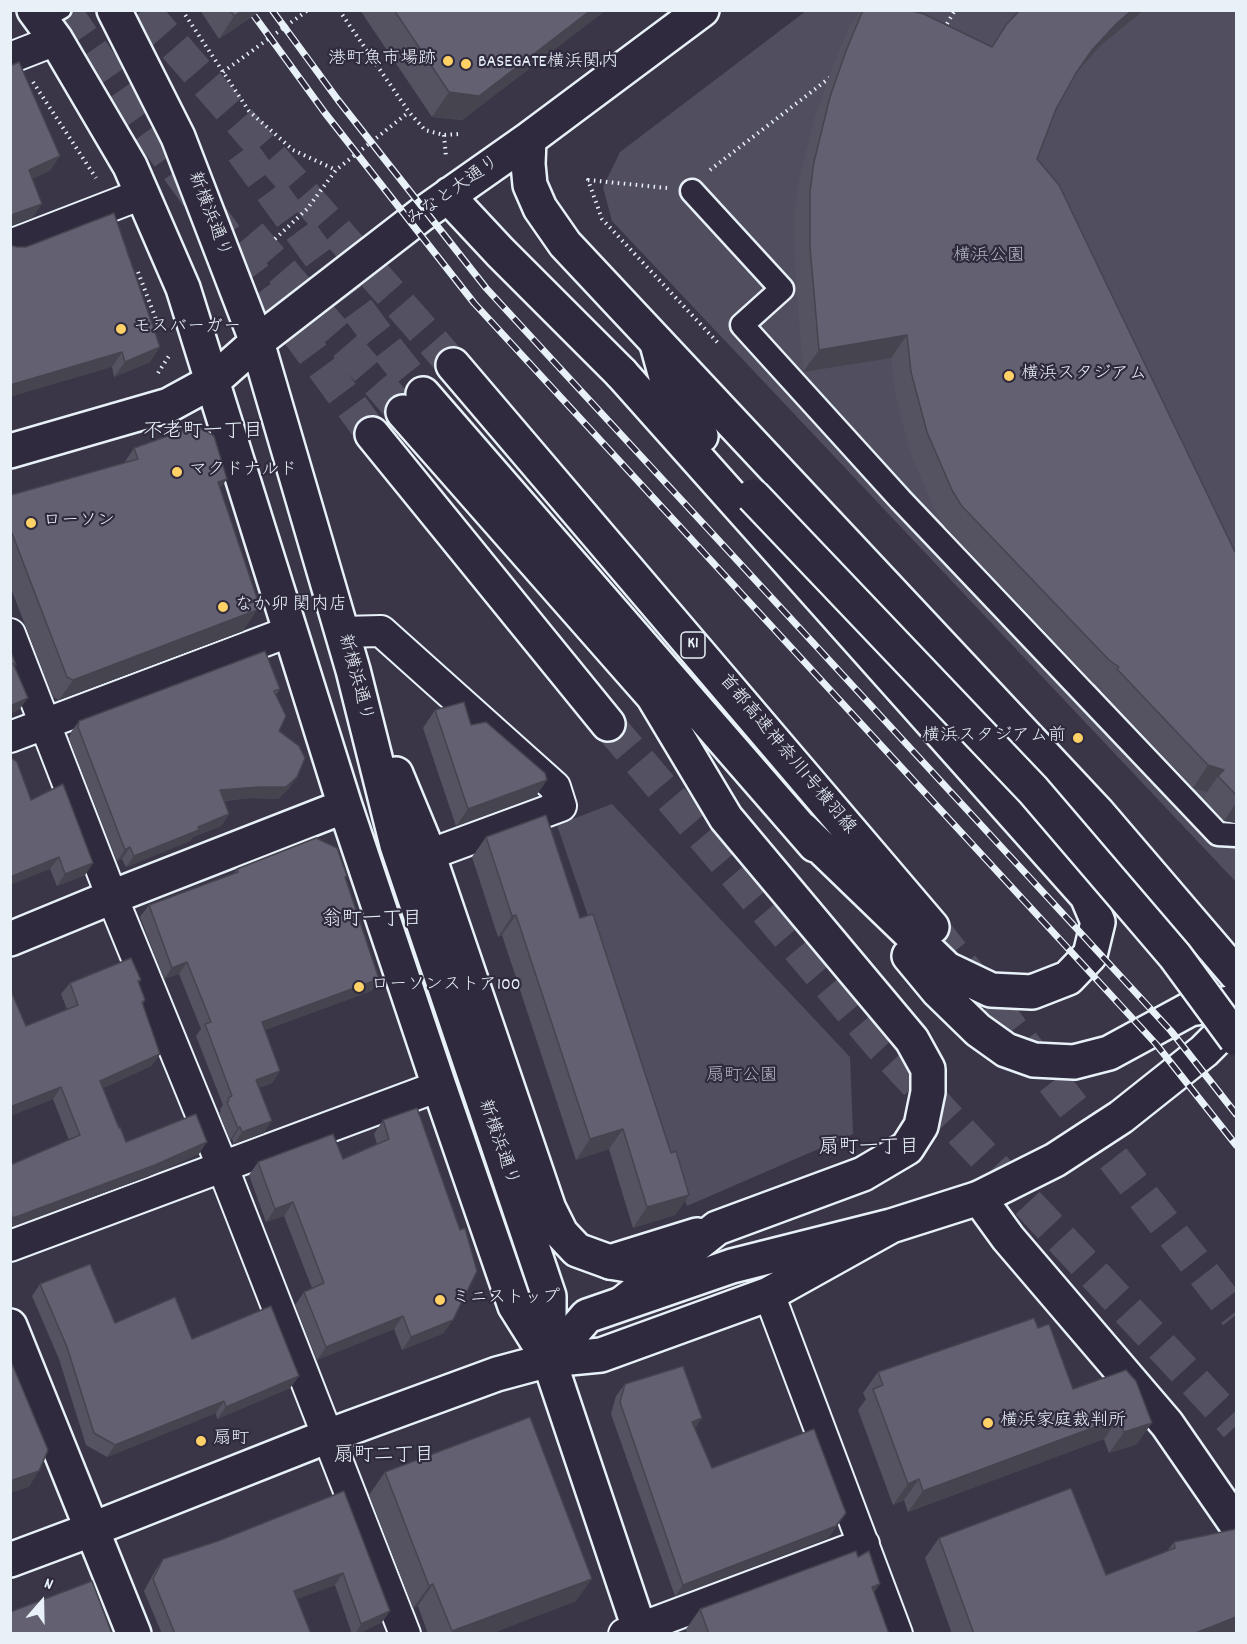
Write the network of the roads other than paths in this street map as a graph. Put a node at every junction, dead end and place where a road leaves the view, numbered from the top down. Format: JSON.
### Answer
{"nodes":[{"id":1,"x":114,"y":10,"type":"edge"},
{"id":2,"x":702,"y":10,"type":"edge"},
{"id":3,"x":49,"y":21,"type":"edge"},
{"id":4,"x":13,"y":57,"type":"edge"},
{"id":5,"x":529,"y":139,"type":"junction"},
{"id":6,"x":692,"y":191,"type":"road end"},
{"id":7,"x":450,"y":194,"type":"junction"},
{"id":8,"x":128,"y":200,"type":"junction"},
{"id":9,"x":10,"y":245,"type":"edge"},
{"id":10,"x":258,"y":342,"type":"junction"},
{"id":11,"x":657,"y":344,"type":"junction"},
{"id":12,"x":453,"y":365,"type":"tunnel mouth"},
{"id":13,"x":621,"y":373,"type":"junction"},
{"id":14,"x":213,"y":381,"type":"junction"},
{"id":15,"x":372,"y":434,"type":"tunnel mouth"},
{"id":16,"x":10,"y":451,"type":"edge"},
{"id":17,"x":753,"y":496,"type":"junction"},
{"id":18,"x":291,"y":631,"type":"junction"},
{"id":19,"x":342,"y":632,"type":"junction"},
{"id":20,"x":10,"y":634,"type":"edge"},
{"id":21,"x":353,"y":670,"type":"junction"},
{"id":22,"x":44,"y":723,"type":"junction"},
{"id":23,"x":608,"y":724,"type":"tunnel mouth"},
{"id":24,"x":10,"y":737,"type":"edge"},
{"id":25,"x":345,"y":806,"type":"junction"},
{"id":26,"x":802,"y":830,"type":"junction"},
{"id":27,"x":1236,"y":835,"type":"edge"},
{"id":28,"x":429,"y":855,"type":"junction"},
{"id":29,"x":112,"y":897,"type":"junction"},
{"id":30,"x":932,"y":927,"type":"tunnel mouth"},
{"id":31,"x":10,"y":939,"type":"edge"},
{"id":32,"x":1236,"y":974,"type":"edge"},
{"id":33,"x":1236,"y":1002,"type":"edge"},
{"id":34,"x":1236,"y":1019,"type":"edge"},
{"id":35,"x":1236,"y":1038,"type":"edge"},
{"id":36,"x":439,"y":1086,"type":"junction"},
{"id":37,"x":223,"y":1167,"type":"junction"},
{"id":38,"x":979,"y":1198,"type":"junction"},
{"id":39,"x":891,"y":1227,"type":"junction"},
{"id":40,"x":717,"y":1228,"type":"junction"},
{"id":41,"x":10,"y":1246,"type":"edge"},
{"id":42,"x":610,"y":1262,"type":"junction"},
{"id":43,"x":732,"y":1266,"type":"junction"},
{"id":44,"x":664,"y":1270,"type":"junction"},
{"id":45,"x":769,"y":1294,"type":"junction"},
{"id":46,"x":623,"y":1303,"type":"junction"},
{"id":47,"x":10,"y":1326,"type":"edge"},
{"id":48,"x":549,"y":1360,"type":"junction"},
{"id":49,"x":328,"y":1436,"type":"junction"},
{"id":50,"x":1236,"y":1524,"type":"edge"},
{"id":51,"x":93,"y":1529,"type":"junction"},
{"id":52,"x":864,"y":1544,"type":"junction"},
{"id":53,"x":10,"y":1560,"type":"edge"},
{"id":54,"x":635,"y":1632,"type":"edge"},
{"id":55,"x":134,"y":1634,"type":"edge"},
{"id":56,"x":405,"y":1634,"type":"edge"},
{"id":57,"x":897,"y":1634,"type":"edge"}],
"edges":[{"from":1,"to":10,"type":"main road","name":"新横浜通り"},
{"from":2,"to":5,"type":"main road","name":"みなと大通り"},
{"from":3,"to":4,"type":"street"},
{"from":3,"to":8,"type":"main road"},
{"from":5,"to":7,"type":"main road","name":"みなと大通り"},
{"from":5,"to":11,"type":"main road"},
{"from":6,"to":27,"type":"street"},
{"from":7,"to":10,"type":"main road","name":"みなと大通り"},
{"from":7,"to":13,"type":"main road"},
{"from":8,"to":9,"type":"street"},
{"from":8,"to":14,"type":"main road"},
{"from":10,"to":14,"type":"main road","name":"みなと大通り"},
{"from":10,"to":19,"type":"main road","name":"新横浜通り"},
{"from":11,"to":17,"type":"main road"},
{"from":11,"to":32,"type":"main road"},
{"from":12,"to":30,"type":"main road","name":"首都高速神奈川1号横羽線","number":"K1"},
{"from":13,"to":17,"type":"main road"},
{"from":13,"to":26,"type":"main road"},
{"from":14,"to":16,"type":"main road","name":"みなと大通り"},
{"from":14,"to":18,"type":"main road"},
{"from":15,"to":23,"type":"main road"},
{"from":17,"to":35,"type":"main road","bridge":true},
{"from":18,"to":22,"type":"street"},
{"from":18,"to":25,"type":"main road"},
{"from":19,"to":21,"type":"main road","name":"新横浜通り"},
{"from":19,"to":28,"type":"street"},
{"from":20,"to":22,"type":"street"},
{"from":21,"to":28,"type":"main road"},
{"from":21,"to":48,"type":"main road","name":"新横浜通り"},
{"from":22,"to":24,"type":"street"},
{"from":22,"to":29,"type":"street"},
{"from":25,"to":29,"type":"main road"},
{"from":25,"to":36,"type":"main road"},
{"from":26,"to":33,"type":"main road"},
{"from":26,"to":40,"type":"main road"},
{"from":28,"to":42,"type":"main road"},
{"from":29,"to":31,"type":"main road"},
{"from":29,"to":37,"type":"street"},
{"from":34,"to":38,"type":"main road"},
{"from":36,"to":37,"type":"street"},
{"from":36,"to":48,"type":"main road"},
{"from":37,"to":41,"type":"street"},
{"from":37,"to":49,"type":"street"},
{"from":38,"to":39,"type":"main road"},
{"from":38,"to":50,"type":"main road"},
{"from":39,"to":43,"type":"main road"},
{"from":39,"to":45,"type":"main road"},
{"from":40,"to":42,"type":"main road"},
{"from":40,"to":44,"type":"main road"},
{"from":42,"to":44,"type":"main road"},
{"from":43,"to":44,"type":"main road"},
{"from":43,"to":46,"type":"main road"},
{"from":44,"to":46,"type":"main road"},
{"from":45,"to":48,"type":"main road"},
{"from":45,"to":52,"type":"street"},
{"from":46,"to":48,"type":"main road"},
{"from":47,"to":51,"type":"main road"},
{"from":48,"to":49,"type":"main road"},
{"from":48,"to":54,"type":"main road"},
{"from":49,"to":51,"type":"main road"},
{"from":49,"to":56,"type":"street"},
{"from":51,"to":53,"type":"main road"},
{"from":51,"to":55,"type":"main road"},
{"from":52,"to":54,"type":"street"},
{"from":52,"to":57,"type":"street"}]}
